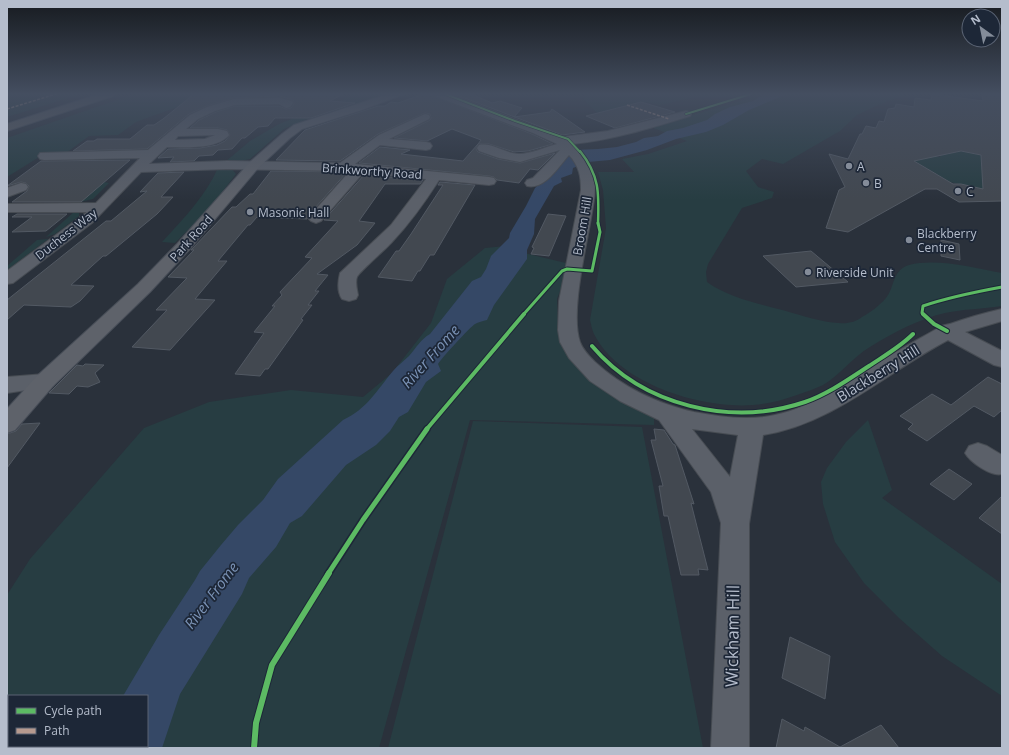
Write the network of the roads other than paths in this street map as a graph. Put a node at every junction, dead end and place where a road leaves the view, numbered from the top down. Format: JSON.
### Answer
{"nodes":[{"id":1,"x":180,"y":129,"type":"edge"},
{"id":2,"x":295,"y":129,"type":"edge"},
{"id":3,"x":402,"y":129,"type":"edge"},
{"id":4,"x":528,"y":129,"type":"edge"},
{"id":5,"x":631,"y":129,"type":"edge"},
{"id":6,"x":176,"y":133,"type":"junction"},
{"id":7,"x":377,"y":141,"type":"junction"},
{"id":8,"x":165,"y":144,"type":"junction"},
{"id":9,"x":426,"y":146,"type":"dead end"},
{"id":10,"x":567,"y":146,"type":"junction"},
{"id":11,"x":81,"y":147,"type":"dead end"},
{"id":12,"x":483,"y":148,"type":"dead end"},
{"id":13,"x":152,"y":154,"type":"junction"},
{"id":14,"x":69,"y":155,"type":"junction"},
{"id":15,"x":44,"y":156,"type":"dead end"},
{"id":16,"x":254,"y":165,"type":"junction"},
{"id":17,"x":343,"y":167,"type":"junction"},
{"id":18,"x":138,"y":168,"type":"junction"},
{"id":19,"x":359,"y":169,"type":"junction"},
{"id":20,"x":435,"y":176,"type":"junction"},
{"id":21,"x":490,"y":181,"type":"dead end"},
{"id":22,"x":532,"y":183,"type":"dead end"},
{"id":23,"x":22,"y":187,"type":"dead end"},
{"id":24,"x":7,"y":193,"type":"edge"},
{"id":25,"x":100,"y":207,"type":"junction"},
{"id":26,"x":7,"y":208,"type":"edge"},
{"id":27,"x":316,"y":218,"type":"dead end"},
{"id":28,"x":346,"y":256,"type":"dead end"},
{"id":29,"x":365,"y":260,"type":"junction"},
{"id":30,"x":7,"y":279,"type":"edge"},
{"id":31,"x":349,"y":295,"type":"dead end"},
{"id":32,"x":1002,"y":315,"type":"edge"},
{"id":33,"x":947,"y":331,"type":"junction"},
{"id":34,"x":1002,"y":360,"type":"edge"},
{"id":35,"x":45,"y":381,"type":"junction"},
{"id":36,"x":7,"y":385,"type":"edge"},
{"id":37,"x":668,"y":414,"type":"junction"},
{"id":38,"x":7,"y":424,"type":"edge"},
{"id":39,"x":752,"y":427,"type":"junction"},
{"id":40,"x":735,"y":524,"type":"junction"},
{"id":41,"x":730,"y":748,"type":"edge"}],
"edges":[{"from":1,"to":6,"type":"street","name":"Duchess Way"},
{"from":2,"to":16,"type":"main road","name":"Park Road"},
{"from":3,"to":7,"type":"street"},
{"from":4,"to":10,"type":"street"},
{"from":5,"to":10,"type":"street"},
{"from":6,"to":8,"type":"street","name":"Duchess Way"},
{"from":6,"to":8,"type":"street"},
{"from":7,"to":9,"type":"street"},
{"from":7,"to":17,"type":"street"},
{"from":8,"to":13,"type":"street","name":"Duchess Way"},
{"from":10,"to":12,"type":"street"},
{"from":10,"to":22,"type":"street"},
{"from":10,"to":37,"type":"street","name":"Broom Hill"},
{"from":11,"to":14,"type":"street"},
{"from":13,"to":14,"type":"street"},
{"from":13,"to":18,"type":"street","name":"Duchess Way"},
{"from":14,"to":15,"type":"street"},
{"from":16,"to":17,"type":"street","name":"Brinkworthy Road"},
{"from":16,"to":18,"type":"street"},
{"from":16,"to":35,"type":"main road","name":"Park Road"},
{"from":17,"to":19,"type":"street","name":"Brinkworthy Road"},
{"from":18,"to":25,"type":"street","name":"Duchess Way"},
{"from":19,"to":20,"type":"street","name":"Brinkworthy Road"},
{"from":19,"to":27,"type":"street"},
{"from":20,"to":21,"type":"street","name":"Brinkworthy Road"},
{"from":20,"to":29,"type":"street"},
{"from":23,"to":24,"type":"street"},
{"from":25,"to":26,"type":"street"},
{"from":25,"to":30,"type":"street","name":"Duchess Way"},
{"from":28,"to":29,"type":"street"},
{"from":29,"to":31,"type":"street"},
{"from":32,"to":33,"type":"street","name":"Blackberry Hill"},
{"from":33,"to":34,"type":"street"},
{"from":33,"to":39,"type":"street","name":"Blackberry Hill"},
{"from":35,"to":36,"type":"street"},
{"from":35,"to":38,"type":"main road","name":"Park Road"},
{"from":37,"to":39,"type":"street","name":"Broom Hill"},
{"from":37,"to":40,"type":"street","name":"Wickham Hill"},
{"from":39,"to":40,"type":"street","name":"Wickham Hill"},
{"from":40,"to":41,"type":"street","name":"Wickham Hill"}]}
